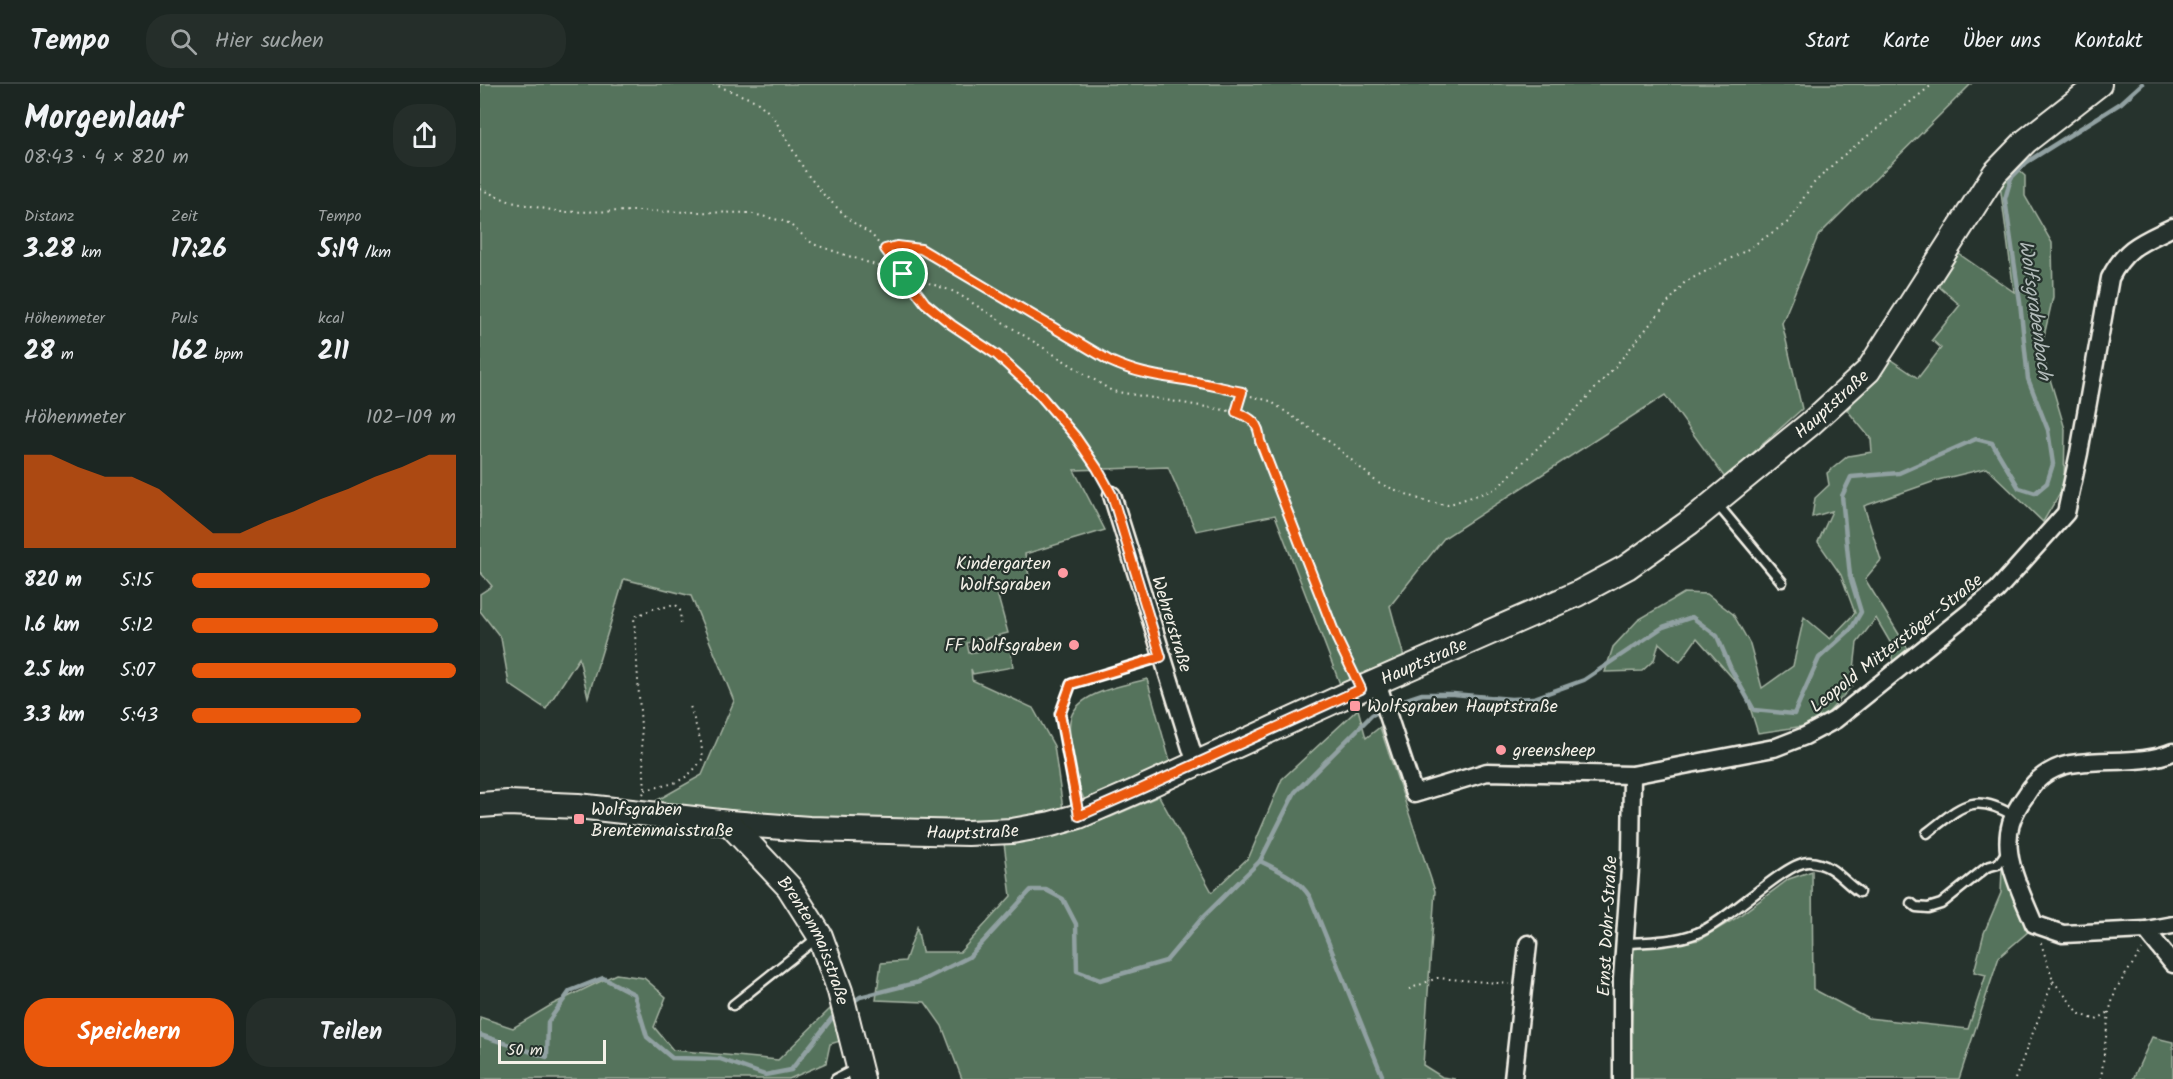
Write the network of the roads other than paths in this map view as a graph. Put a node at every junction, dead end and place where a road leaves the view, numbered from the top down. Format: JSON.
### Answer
{"nodes":[{"id":1,"x":2099,"y":84,"type":"edge"},
{"id":2,"x":2173,"y":226,"type":"edge"},
{"id":3,"x":1112,"y":495,"type":"road end"},
{"id":4,"x":1715,"y":501,"type":"junction"},
{"id":5,"x":1782,"y":582,"type":"dead end"},
{"id":6,"x":1161,"y":657,"type":"junction"},
{"id":7,"x":1374,"y":690,"type":"junction"},
{"id":8,"x":2173,"y":752,"type":"edge"},
{"id":9,"x":1196,"y":764,"type":"junction"},
{"id":10,"x":1632,"y":775,"type":"junction"},
{"id":11,"x":480,"y":805,"type":"edge"},
{"id":12,"x":1079,"y":816,"type":"junction"},
{"id":13,"x":2014,"y":816,"type":"junction"},
{"id":14,"x":729,"y":823,"type":"junction"},
{"id":15,"x":1927,"y":833,"type":"dead end"},
{"id":16,"x":2009,"y":849,"type":"junction"},
{"id":17,"x":1858,"y":892,"type":"dead end"},
{"id":18,"x":1911,"y":903,"type":"dead end"},
{"id":19,"x":2173,"y":925,"type":"edge"},
{"id":20,"x":2146,"y":930,"type":"junction"},
{"id":21,"x":820,"y":936,"type":"junction"},
{"id":22,"x":1528,"y":944,"type":"dead end"},
{"id":23,"x":1624,"y":944,"type":"junction"},
{"id":24,"x":2173,"y":964,"type":"edge"},
{"id":25,"x":733,"y":1005,"type":"dead end"},
{"id":26,"x":852,"y":1075,"type":"edge"},
{"id":27,"x":1513,"y":1079,"type":"edge"},
{"id":28,"x":1622,"y":1079,"type":"edge"}],
"edges":[{"from":1,"to":4,"type":"main road","name":"Hauptstraße"},
{"from":2,"to":10,"type":"street","name":"Leopold Mitterstöger-Straße"},
{"from":3,"to":6,"type":"street","name":"Wehrerstraße"},
{"from":4,"to":5,"type":"lane"},
{"from":4,"to":7,"type":"main road","name":"Hauptstraße"},
{"from":6,"to":9,"type":"street","name":"Wehrerstraße"},
{"from":6,"to":12,"type":"lane"},
{"from":7,"to":9,"type":"main road","name":"Hauptstraße"},
{"from":7,"to":10,"type":"street","name":"Leopold Mitterstöger-Straße"},
{"from":8,"to":13,"type":"street"},
{"from":9,"to":12,"type":"main road","name":"Hauptstraße"},
{"from":10,"to":23,"type":"street","name":"Ernst Dohr-Straße"},
{"from":11,"to":14,"type":"main road","name":"Hauptstraße"},
{"from":12,"to":14,"type":"main road","name":"Hauptstraße"},
{"from":13,"to":15,"type":"lane"},
{"from":13,"to":16,"type":"street"},
{"from":14,"to":21,"type":"main road","name":"Brentenmaisstraße"},
{"from":16,"to":18,"type":"lane"},
{"from":16,"to":20,"type":"street"},
{"from":17,"to":23,"type":"lane"},
{"from":19,"to":20,"type":"street"},
{"from":20,"to":24,"type":"street"},
{"from":21,"to":25,"type":"lane"},
{"from":21,"to":26,"type":"main road","name":"Brentenmaisstraße"},
{"from":22,"to":27,"type":"street"},
{"from":23,"to":28,"type":"street","name":"Ernst Dohr-Straße"}]}
